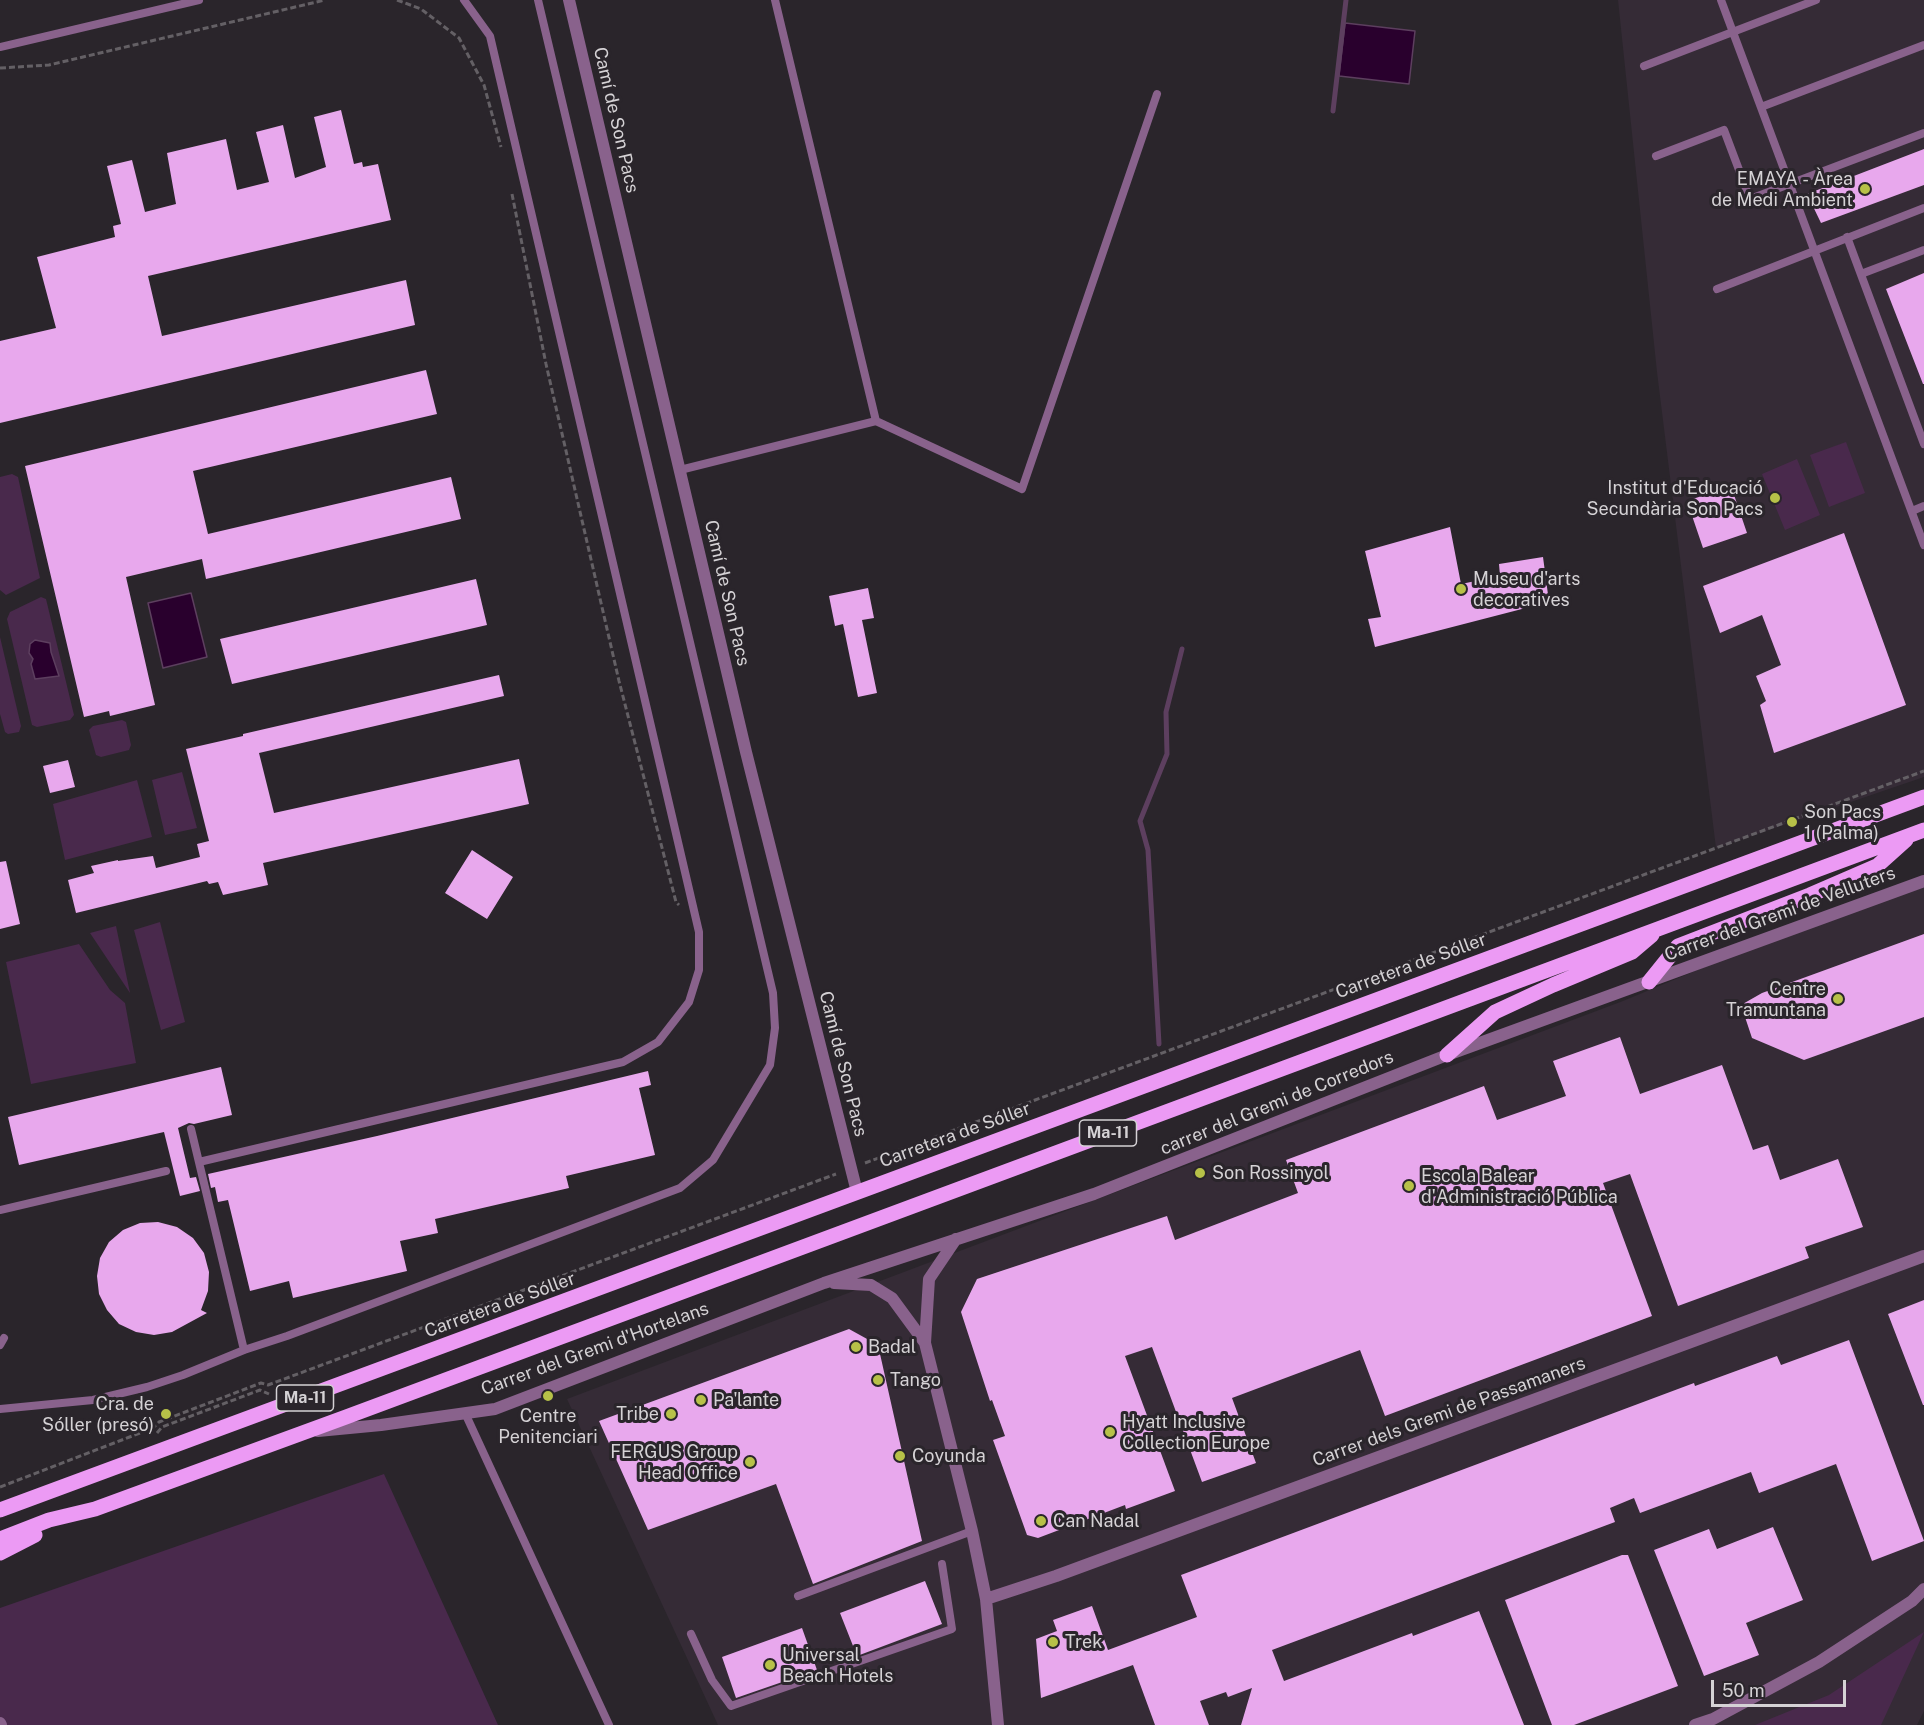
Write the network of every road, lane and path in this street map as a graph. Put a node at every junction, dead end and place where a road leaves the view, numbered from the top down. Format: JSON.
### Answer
{"nodes":[{"id":1,"x":199,"y":0,"type":"edge"},
{"id":2,"x":325,"y":0,"type":"edge"},
{"id":3,"x":398,"y":0,"type":"edge"},
{"id":4,"x":464,"y":0,"type":"edge"},
{"id":5,"x":538,"y":0,"type":"edge"},
{"id":6,"x":568,"y":0,"type":"edge"},
{"id":7,"x":776,"y":0,"type":"edge"},
{"id":8,"x":1721,"y":0,"type":"edge"},
{"id":9,"x":1815,"y":0,"type":"edge"},
{"id":10,"x":1733,"y":32,"type":"junction"},
{"id":11,"x":1924,"y":45,"type":"edge"},
{"id":12,"x":0,"y":47,"type":"edge"},
{"id":13,"x":1644,"y":66,"type":"dead end"},
{"id":14,"x":0,"y":68,"type":"edge"},
{"id":15,"x":1157,"y":94,"type":"dead end"},
{"id":16,"x":1761,"y":107,"type":"junction"},
{"id":17,"x":1924,"y":133,"type":"edge"},
{"id":18,"x":501,"y":147,"type":"dead end"},
{"id":19,"x":1656,"y":156,"type":"dead end"},
{"id":20,"x":1790,"y":184,"type":"junction"},
{"id":21,"x":512,"y":191,"type":"dead end"},
{"id":22,"x":1924,"y":208,"type":"edge"},
{"id":23,"x":1847,"y":237,"type":"junction"},
{"id":24,"x":1816,"y":250,"type":"junction"},
{"id":25,"x":1924,"y":250,"type":"edge"},
{"id":26,"x":1861,"y":274,"type":"junction"},
{"id":27,"x":1717,"y":289,"type":"dead end"},
{"id":28,"x":876,"y":421,"type":"junction"},
{"id":29,"x":1924,"y":444,"type":"edge"},
{"id":30,"x":680,"y":470,"type":"junction"},
{"id":31,"x":1924,"y":506,"type":"edge"},
{"id":32,"x":1911,"y":511,"type":"junction"},
{"id":33,"x":1924,"y":544,"type":"edge"},
{"id":34,"x":1924,"y":771,"type":"edge"},
{"id":35,"x":1924,"y":797,"type":"edge"},
{"id":36,"x":1918,"y":832,"type":"edge"},
{"id":37,"x":1924,"y":881,"type":"edge"},
{"id":38,"x":682,"y":909,"type":"dead end"},
{"id":39,"x":1660,"y":928,"type":"junction"},
{"id":40,"x":1648,"y":982,"type":"junction"},
{"id":41,"x":1607,"y":997,"type":"joint"},
{"id":42,"x":1447,"y":1055,"type":"junction"},
{"id":43,"x":191,"y":1128,"type":"dead end"},
{"id":44,"x":199,"y":1162,"type":"junction"},
{"id":45,"x":851,"y":1169,"type":"junction"},
{"id":46,"x":166,"y":1171,"type":"dead end"},
{"id":47,"x":857,"y":1192,"type":"junction"},
{"id":48,"x":0,"y":1210,"type":"edge"},
{"id":49,"x":956,"y":1239,"type":"junction"},
{"id":50,"x":1924,"y":1256,"type":"edge"},
{"id":51,"x":890,"y":1261,"type":"joint"},
{"id":52,"x":824,"y":1283,"type":"junction"},
{"id":53,"x":925,"y":1343,"type":"junction"},
{"id":54,"x":244,"y":1350,"type":"junction"},
{"id":55,"x":0,"y":1409,"type":"edge"},
{"id":56,"x":465,"y":1413,"type":"junction"},
{"id":57,"x":304,"y":1432,"type":"junction"},
{"id":58,"x":0,"y":1487,"type":"edge"},
{"id":59,"x":95,"y":1509,"type":"junction"},
{"id":60,"x":0,"y":1510,"type":"edge"},
{"id":61,"x":972,"y":1531,"type":"junction"},
{"id":62,"x":0,"y":1539,"type":"edge"},
{"id":63,"x":0,"y":1552,"type":"edge"},
{"id":64,"x":942,"y":1564,"type":"dead end"},
{"id":65,"x":1924,"y":1589,"type":"edge"},
{"id":66,"x":798,"y":1596,"type":"dead end"},
{"id":67,"x":986,"y":1599,"type":"junction"},
{"id":68,"x":691,"y":1634,"type":"dead end"},
{"id":69,"x":609,"y":1725,"type":"edge"},
{"id":70,"x":998,"y":1725,"type":"edge"},
{"id":71,"x":1695,"y":1725,"type":"edge"}],
"edges":[{"from":1,"to":12,"type":"lane"},
{"from":2,"to":14,"type":"path"},
{"from":3,"to":18,"type":"path"},
{"from":4,"to":44,"type":"lane"},
{"from":5,"to":54,"type":"lane"},
{"from":6,"to":30,"type":"street","name":"Camí de Son Pacs"},
{"from":7,"to":28,"type":"lane"},
{"from":8,"to":10,"type":"lane"},
{"from":9,"to":10,"type":"lane"},
{"from":10,"to":13,"type":"lane"},
{"from":10,"to":16,"type":"lane"},
{"from":11,"to":16,"type":"lane"},
{"from":15,"to":28,"type":"lane"},
{"from":16,"to":20,"type":"lane"},
{"from":17,"to":20,"type":"lane"},
{"from":19,"to":20,"type":"lane"},
{"from":20,"to":24,"type":"lane"},
{"from":21,"to":38,"type":"path"},
{"from":22,"to":23,"type":"lane"},
{"from":23,"to":24,"type":"lane"},
{"from":23,"to":26,"type":"lane"},
{"from":24,"to":27,"type":"lane"},
{"from":24,"to":32,"type":"lane"},
{"from":25,"to":26,"type":"lane"},
{"from":26,"to":29,"type":"lane"},
{"from":28,"to":30,"type":"lane"},
{"from":30,"to":45,"type":"street","name":"Camí de Son Pacs"},
{"from":31,"to":32,"type":"lane"},
{"from":32,"to":33,"type":"lane"},
{"from":34,"to":45,"type":"path"},
{"from":35,"to":47,"type":"main road","name":"Carretera de Sóller","number":"Ma-11"},
{"from":36,"to":39,"type":"main road","number":"Ma-11"},
{"from":36,"to":40,"type":"main road"},
{"from":37,"to":40,"type":"street","name":"Carrer del Gremi de Velluters"},
{"from":39,"to":42,"type":"main road"},
{"from":39,"to":57,"type":"main road","number":"Ma-11"},
{"from":40,"to":41,"type":"street","name":"Carrer del Gremi de Velluters"},
{"from":41,"to":42,"type":"street","name":"carrer del Gremi de Corredors"},
{"from":42,"to":49,"type":"street","name":"carrer del Gremi de Corredors"},
{"from":43,"to":44,"type":"lane"},
{"from":44,"to":54,"type":"lane"},
{"from":45,"to":47,"type":"street","name":"Camí de Son Pacs"},
{"from":45,"to":58,"type":"path"},
{"from":46,"to":48,"type":"lane"},
{"from":47,"to":60,"type":"main road","name":"Carretera de Sóller","number":"Ma-11"},
{"from":49,"to":51,"type":"street","name":"carrer del Gremi de Corredors"},
{"from":49,"to":53,"type":"street"},
{"from":50,"to":67,"type":"street","name":"Carrer dels Gremi de Passamaners"},
{"from":51,"to":52,"type":"street","name":"Carrer del Gremi d'Hortelans"},
{"from":52,"to":53,"type":"street"},
{"from":52,"to":56,"type":"street","name":"Carrer del Gremi d'Hortelans"},
{"from":53,"to":61,"type":"street"},
{"from":54,"to":55,"type":"lane"},
{"from":56,"to":57,"type":"street","name":"Carrer del Gremi d'Hortelans"},
{"from":56,"to":69,"type":"lane"},
{"from":57,"to":59,"type":"main road","number":"Ma-11"},
{"from":59,"to":62,"type":"main road","number":"Ma-11"},
{"from":59,"to":63,"type":"main road"},
{"from":61,"to":66,"type":"lane"},
{"from":61,"to":67,"type":"street"},
{"from":64,"to":68,"type":"lane"},
{"from":65,"to":71,"type":"street"},
{"from":67,"to":70,"type":"street"}]}
